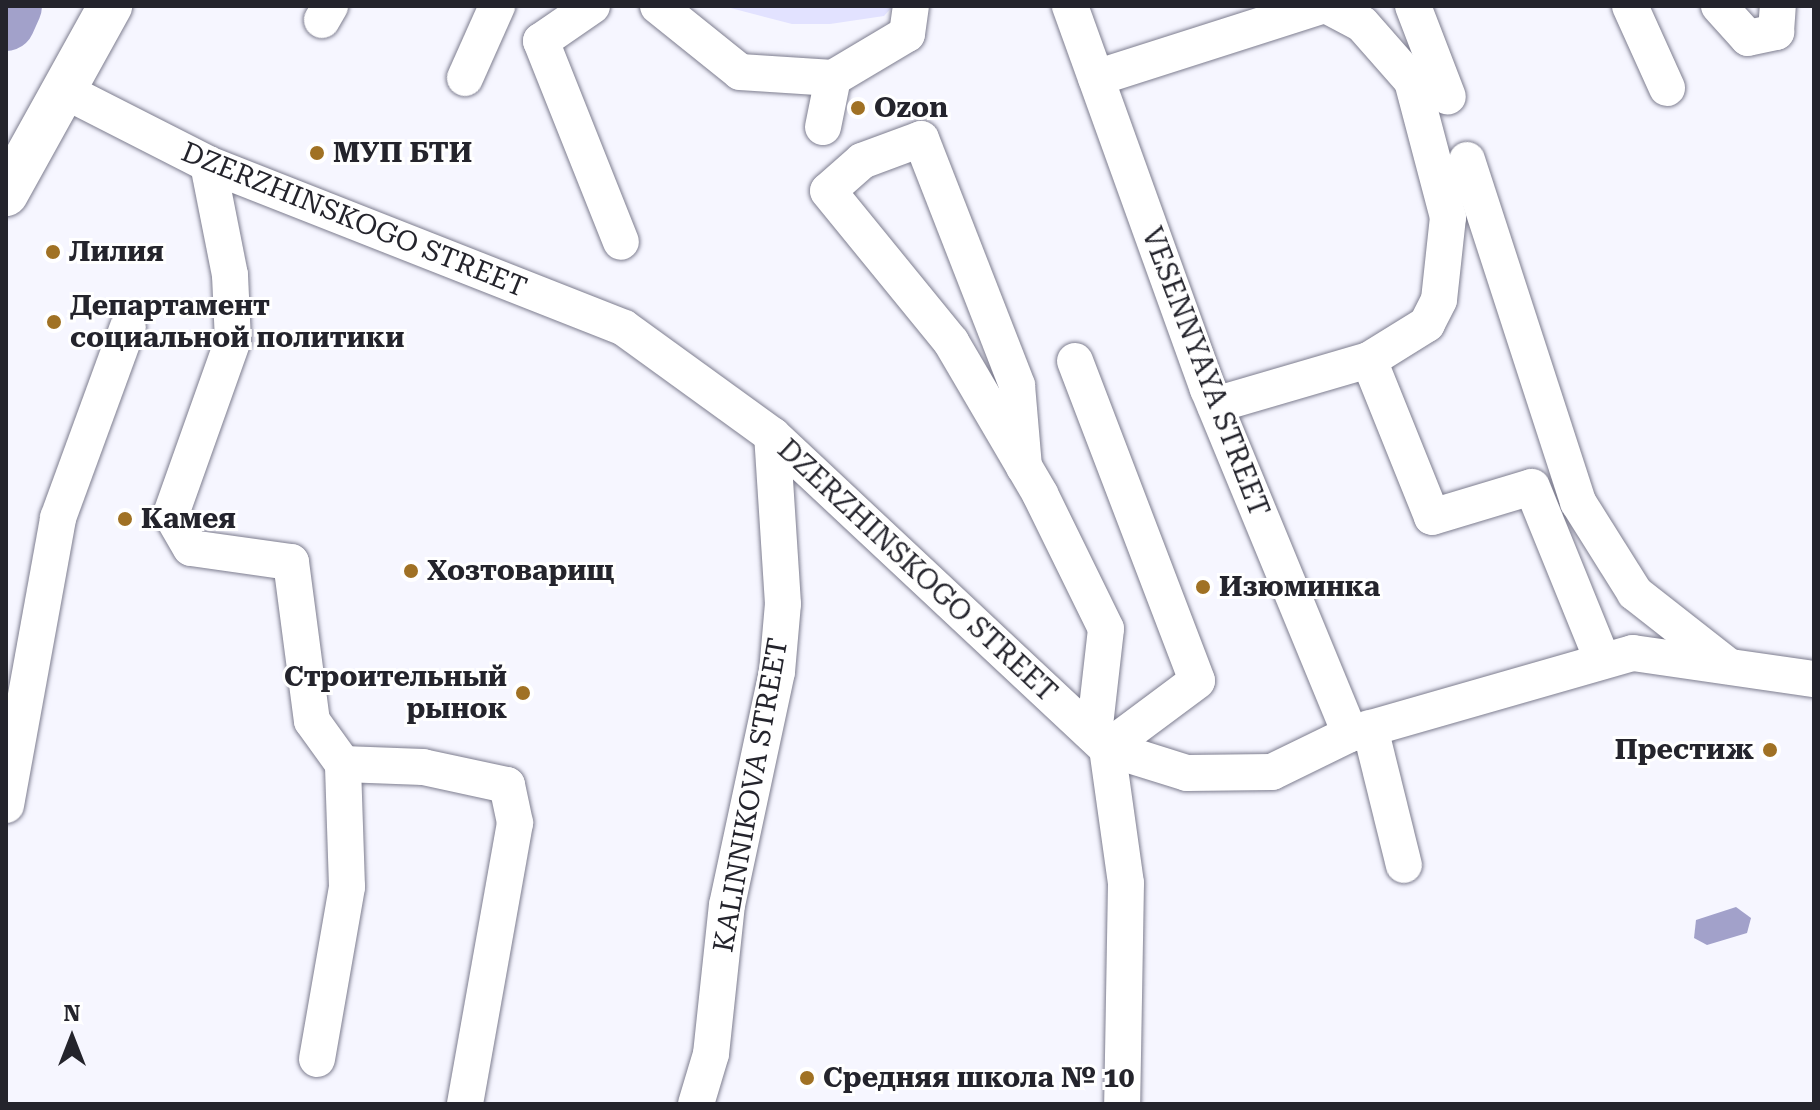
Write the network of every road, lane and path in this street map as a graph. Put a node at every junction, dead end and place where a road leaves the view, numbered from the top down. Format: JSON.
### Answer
{"nodes":[{"id":1,"x":110,"y":6,"type":"edge"},
{"id":2,"x":497,"y":6,"type":"edge"},
{"id":3,"x":592,"y":6,"type":"edge"},
{"id":4,"x":658,"y":6,"type":"edge"},
{"id":5,"x":911,"y":6,"type":"edge"},
{"id":6,"x":1070,"y":6,"type":"edge"},
{"id":7,"x":1325,"y":6,"type":"edge"},
{"id":8,"x":1413,"y":6,"type":"edge"},
{"id":9,"x":1630,"y":6,"type":"edge"},
{"id":10,"x":1719,"y":6,"type":"edge"},
{"id":11,"x":1778,"y":6,"type":"edge"},
{"id":12,"x":1244,"y":19,"type":"edge"},
{"id":13,"x":465,"y":78,"type":"dead end"},
{"id":14,"x":833,"y":78,"type":"junction"},
{"id":15,"x":1096,"y":78,"type":"junction"},
{"id":16,"x":1667,"y":88,"type":"dead end"},
{"id":17,"x":61,"y":89,"type":"junction"},
{"id":18,"x":1448,"y":97,"type":"dead end"},
{"id":19,"x":823,"y":127,"type":"dead end"},
{"id":20,"x":1467,"y":160,"type":"dead end"},
{"id":21,"x":208,"y":164,"type":"junction"},
{"id":22,"x":6,"y":194,"type":"edge"},
{"id":23,"x":621,"y":242,"type":"dead end"},
{"id":24,"x":128,"y":327,"type":"dead end"},
{"id":25,"x":1369,"y":360,"type":"junction"},
{"id":26,"x":1075,"y":361,"type":"dead end"},
{"id":27,"x":1215,"y":405,"type":"junction"},
{"id":28,"x":772,"y":435,"type":"junction"},
{"id":29,"x":1024,"y":467,"type":"junction"},
{"id":30,"x":1602,"y":659,"type":"junction"},
{"id":31,"x":1730,"y":667,"type":"junction"},
{"id":32,"x":1814,"y":679,"type":"edge"},
{"id":33,"x":1360,"y":731,"type":"junction"},
{"id":34,"x":1101,"y":741,"type":"junction"},
{"id":35,"x":343,"y":764,"type":"junction"},
{"id":36,"x":6,"y":805,"type":"edge"},
{"id":37,"x":1404,"y":865,"type":"dead end"},
{"id":38,"x":317,"y":1059,"type":"dead end"},
{"id":39,"x":465,"y":1104,"type":"edge"},
{"id":40,"x":696,"y":1104,"type":"edge"},
{"id":41,"x":1122,"y":1104,"type":"edge"}],
"edges":[{"from":1,"to":17,"type":"main road"},
{"from":2,"to":13,"type":"street"},
{"from":3,"to":23,"type":"street"},
{"from":4,"to":14,"type":"street"},
{"from":5,"to":14,"type":"street"},
{"from":6,"to":15,"type":"street","name":"VESENNYAYA STREET"},
{"from":7,"to":12,"type":"street"},
{"from":7,"to":25,"type":"street"},
{"from":8,"to":18,"type":"street"},
{"from":9,"to":16,"type":"street"},
{"from":10,"to":11,"type":"street"},
{"from":12,"to":15,"type":"street"},
{"from":14,"to":19,"type":"street"},
{"from":15,"to":27,"type":"street","name":"VESENNYAYA STREET"},
{"from":17,"to":21,"type":"street","name":"DZERZHINSKOGO STREET"},
{"from":17,"to":22,"type":"main road"},
{"from":20,"to":31,"type":"street"},
{"from":21,"to":28,"type":"street","name":"DZERZHINSKOGO STREET"},
{"from":21,"to":35,"type":"street"},
{"from":24,"to":36,"type":"street"},
{"from":25,"to":27,"type":"street"},
{"from":25,"to":30,"type":"street"},
{"from":26,"to":34,"type":"street"},
{"from":27,"to":33,"type":"street","name":"VESENNYAYA STREET"},
{"from":28,"to":34,"type":"street","name":"DZERZHINSKOGO STREET"},
{"from":28,"to":40,"type":"street","name":"KALINNIKOVA STREET"},
{"from":29,"to":29,"type":"street"},
{"from":29,"to":34,"type":"street"},
{"from":30,"to":31,"type":"street","name":"DZERZHINSKOGO STREET"},
{"from":30,"to":33,"type":"street","name":"DZERZHINSKOGO STREET"},
{"from":31,"to":32,"type":"street","name":"DZERZHINSKOGO STREET"},
{"from":33,"to":34,"type":"street","name":"DZERZHINSKOGO STREET"},
{"from":33,"to":37,"type":"street","name":"VESENNYAYA STREET"},
{"from":34,"to":41,"type":"street"},
{"from":35,"to":38,"type":"street"},
{"from":35,"to":39,"type":"street"}]}
